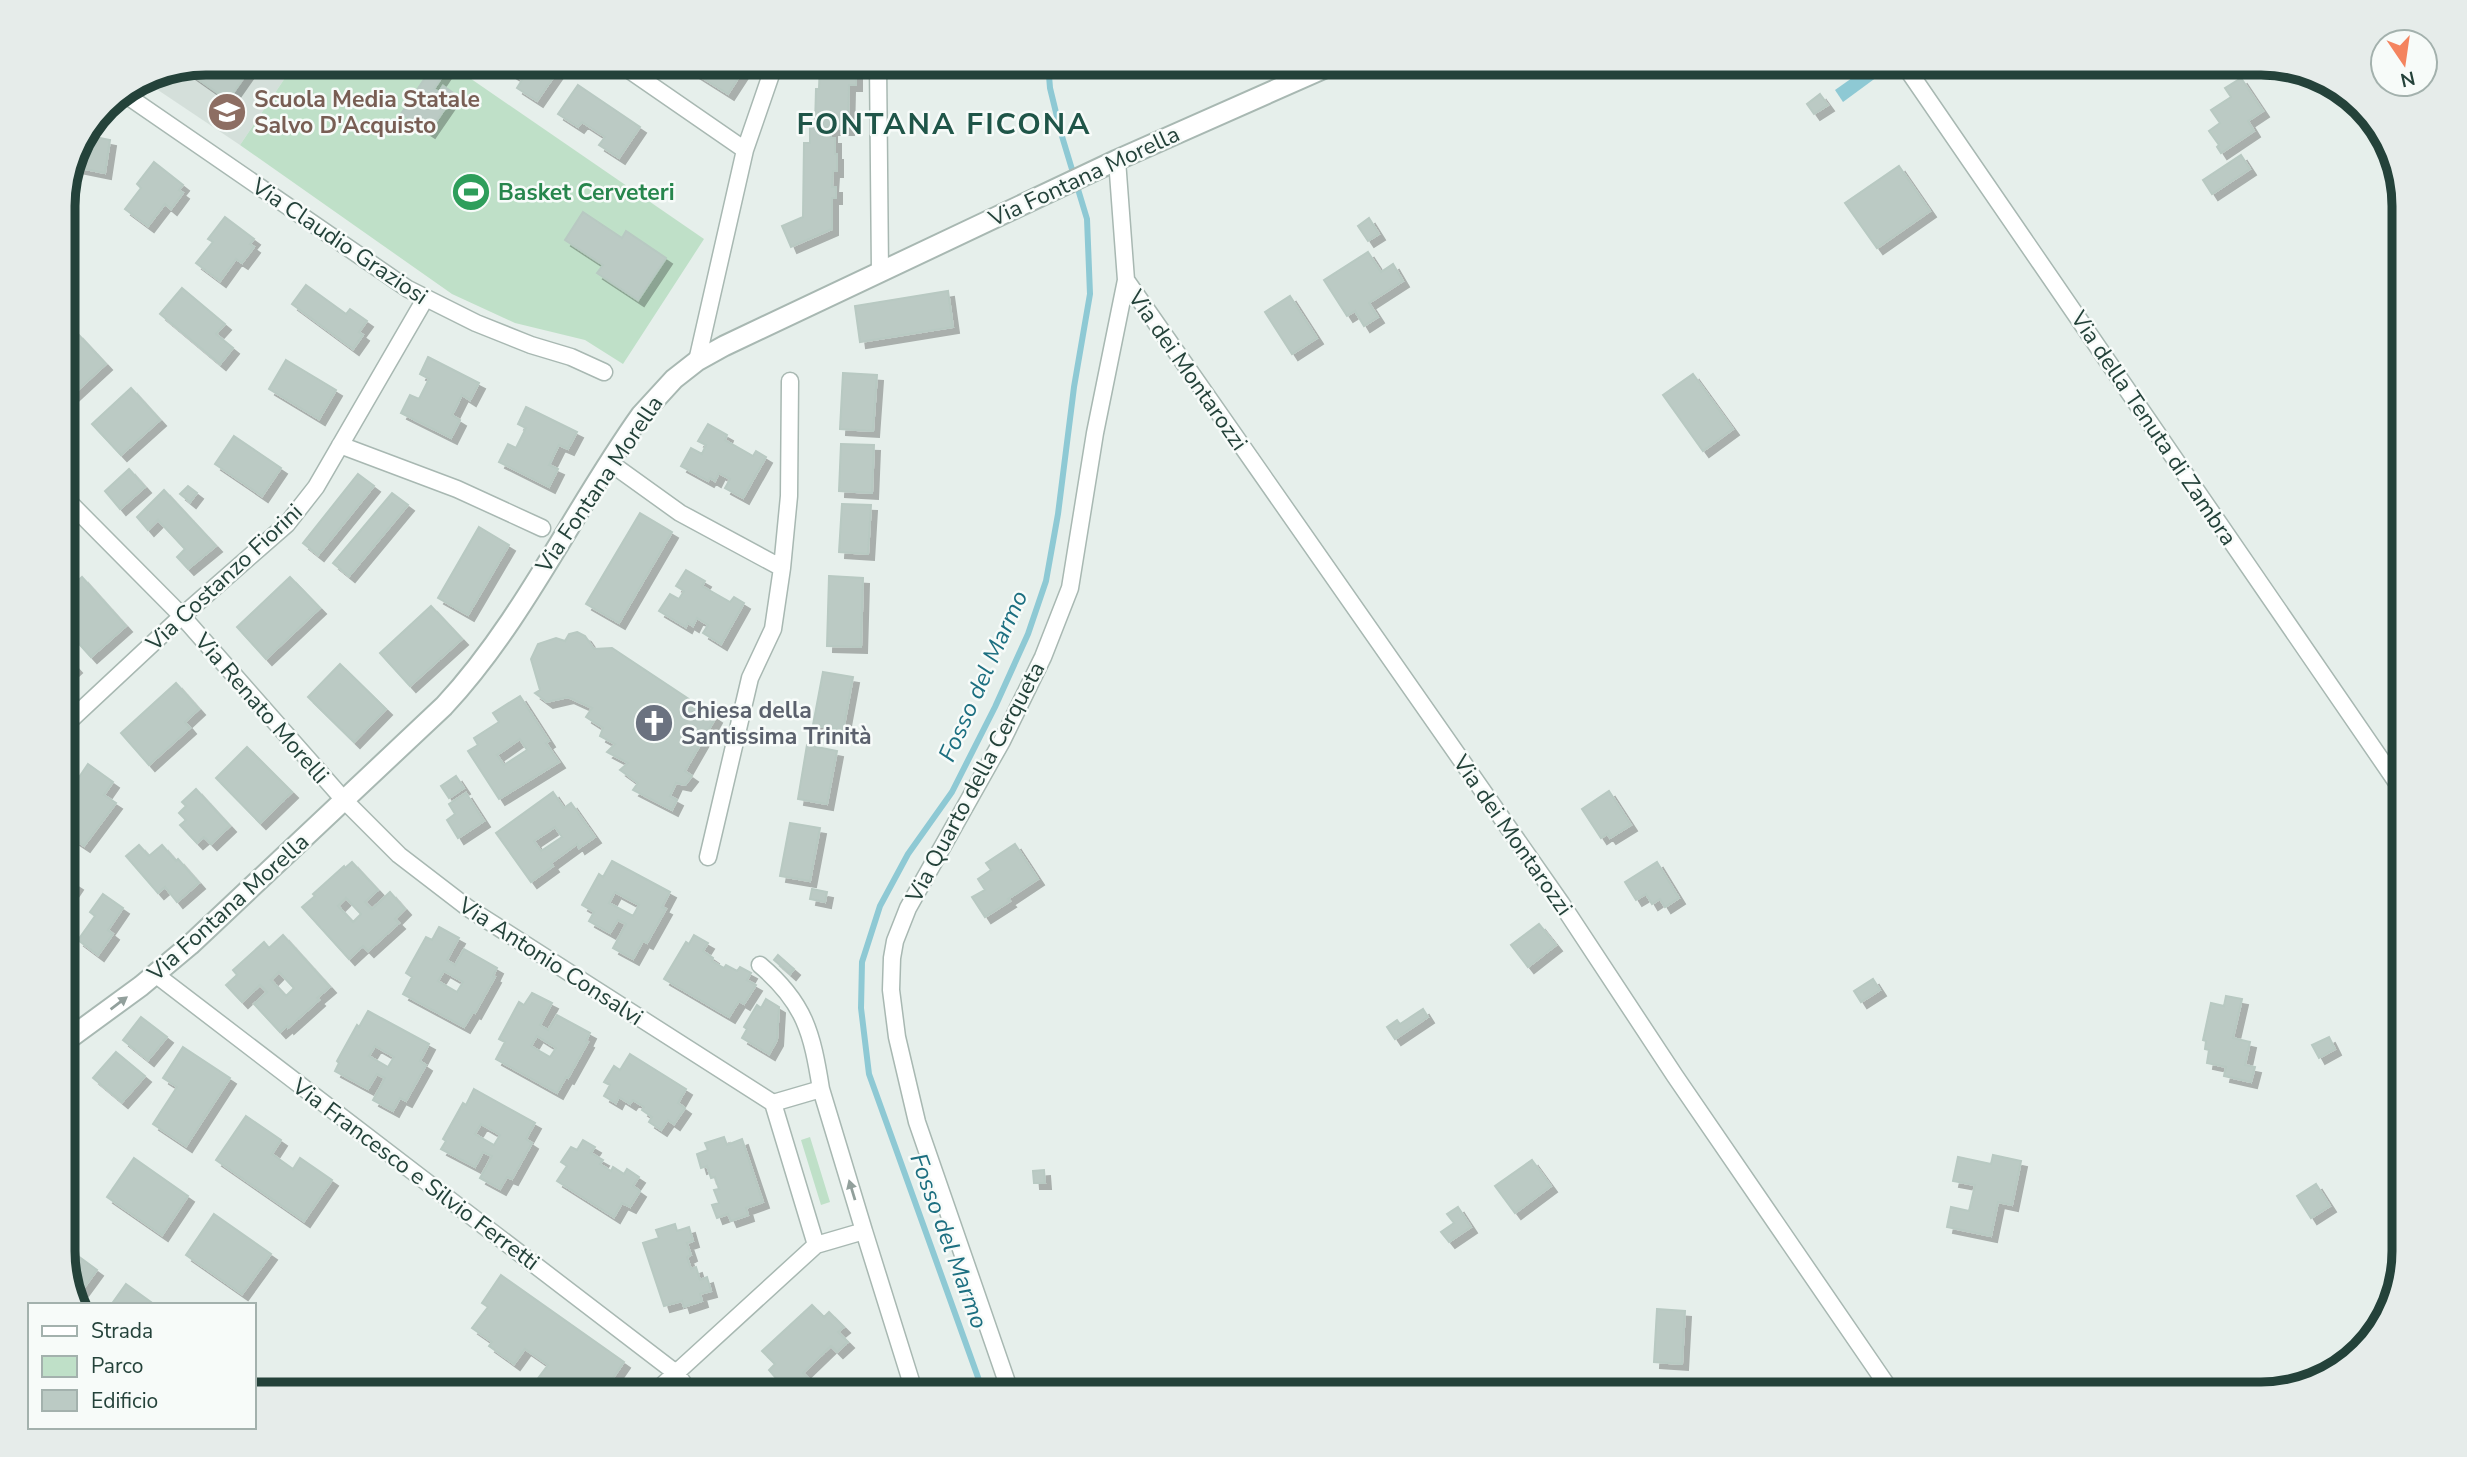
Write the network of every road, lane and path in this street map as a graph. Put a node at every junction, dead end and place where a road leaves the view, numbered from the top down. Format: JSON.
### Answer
{"nodes":[{"id":1,"x":1308,"y":75,"type":"edge"},
{"id":2,"x":1911,"y":75,"type":"edge"},
{"id":3,"x":638,"y":76,"type":"edge"},
{"id":4,"x":771,"y":76,"type":"edge"},
{"id":5,"x":878,"y":76,"type":"edge"},
{"id":6,"x":129,"y":100,"type":"edge"},
{"id":7,"x":745,"y":150,"type":"junction"},
{"id":8,"x":1108,"y":164,"type":"junction"},
{"id":9,"x":880,"y":272,"type":"junction"},
{"id":10,"x":1126,"y":280,"type":"junction"},
{"id":11,"x":425,"y":299,"type":"junction"},
{"id":12,"x":697,"y":361,"type":"junction"},
{"id":13,"x":604,"y":372,"type":"dead end"},
{"id":14,"x":790,"y":381,"type":"dead end"},
{"id":15,"x":340,"y":445,"type":"junction"},
{"id":16,"x":609,"y":462,"type":"junction"},
{"id":17,"x":76,"y":509,"type":"edge"},
{"id":18,"x":542,"y":527,"type":"dead end"},
{"id":19,"x":782,"y":568,"type":"junction"},
{"id":20,"x":182,"y":616,"type":"junction"},
{"id":21,"x":76,"y":715,"type":"edge"},
{"id":22,"x":2392,"y":775,"type":"edge"},
{"id":23,"x":344,"y":800,"type":"junction"},
{"id":24,"x":708,"y":857,"type":"dead end"},
{"id":25,"x":760,"y":965,"type":"dead end"},
{"id":26,"x":155,"y":974,"type":"junction"},
{"id":27,"x":76,"y":1033,"type":"edge"},
{"id":28,"x":821,"y":1089,"type":"junction"},
{"id":29,"x":773,"y":1103,"type":"junction"},
{"id":30,"x":864,"y":1231,"type":"junction"},
{"id":31,"x":816,"y":1245,"type":"junction"},
{"id":32,"x":676,"y":1373,"type":"junction"},
{"id":33,"x":666,"y":1382,"type":"edge"},
{"id":34,"x":682,"y":1382,"type":"edge"},
{"id":35,"x":911,"y":1382,"type":"edge"},
{"id":36,"x":1007,"y":1382,"type":"edge"},
{"id":37,"x":1885,"y":1382,"type":"edge"}],
"edges":[{"from":1,"to":8,"type":"street","name":"Via Fontana Morella"},
{"from":2,"to":22,"type":"street","name":"Via della Tenuta di Zambra"},
{"from":3,"to":7,"type":"street"},
{"from":4,"to":7,"type":"street"},
{"from":5,"to":9,"type":"street"},
{"from":6,"to":11,"type":"street","name":"Via Claudio Graziosi"},
{"from":7,"to":12,"type":"street"},
{"from":8,"to":9,"type":"street","name":"Via Fontana Morella"},
{"from":8,"to":10,"type":"street","name":"Via Quarto della Cerqueta"},
{"from":9,"to":12,"type":"street","name":"Via Fontana Morella"},
{"from":10,"to":36,"type":"street","name":"Via Quarto della Cerqueta"},
{"from":10,"to":37,"type":"street","name":"Via dei Montarozzi"},
{"from":11,"to":13,"type":"street","name":"Via Claudio Graziosi"},
{"from":11,"to":15,"type":"street","name":"Via Costanzo Fiorini"},
{"from":12,"to":16,"type":"street","name":"Via Fontana Morella"},
{"from":14,"to":19,"type":"street"},
{"from":15,"to":18,"type":"street"},
{"from":15,"to":20,"type":"street","name":"Via Costanzo Fiorini"},
{"from":16,"to":19,"type":"street"},
{"from":16,"to":23,"type":"street","name":"Via Fontana Morella"},
{"from":17,"to":20,"type":"street","name":"Via Renato Morelli"},
{"from":19,"to":24,"type":"street"},
{"from":20,"to":21,"type":"street","name":"Via Costanzo Fiorini"},
{"from":20,"to":23,"type":"street","name":"Via Renato Morelli"},
{"from":23,"to":26,"type":"street","name":"Via Fontana Morella"},
{"from":23,"to":29,"type":"street","name":"Via Antonio Consalvi"},
{"from":25,"to":28,"type":"street"},
{"from":27,"to":26,"type":"street","name":"Via Fontana Morella","one_way":true},
{"from":26,"to":32,"type":"street","name":"Via Francesco e Silvio Ferretti"},
{"from":28,"to":29,"type":"street"},
{"from":30,"to":28,"type":"street","one_way":true},
{"from":29,"to":31,"type":"street"},
{"from":30,"to":31,"type":"street"},
{"from":30,"to":35,"type":"street"},
{"from":31,"to":32,"type":"street"},
{"from":32,"to":33,"type":"street"},
{"from":32,"to":34,"type":"street","name":"Via Francesco e Silvio Ferretti"}]}
